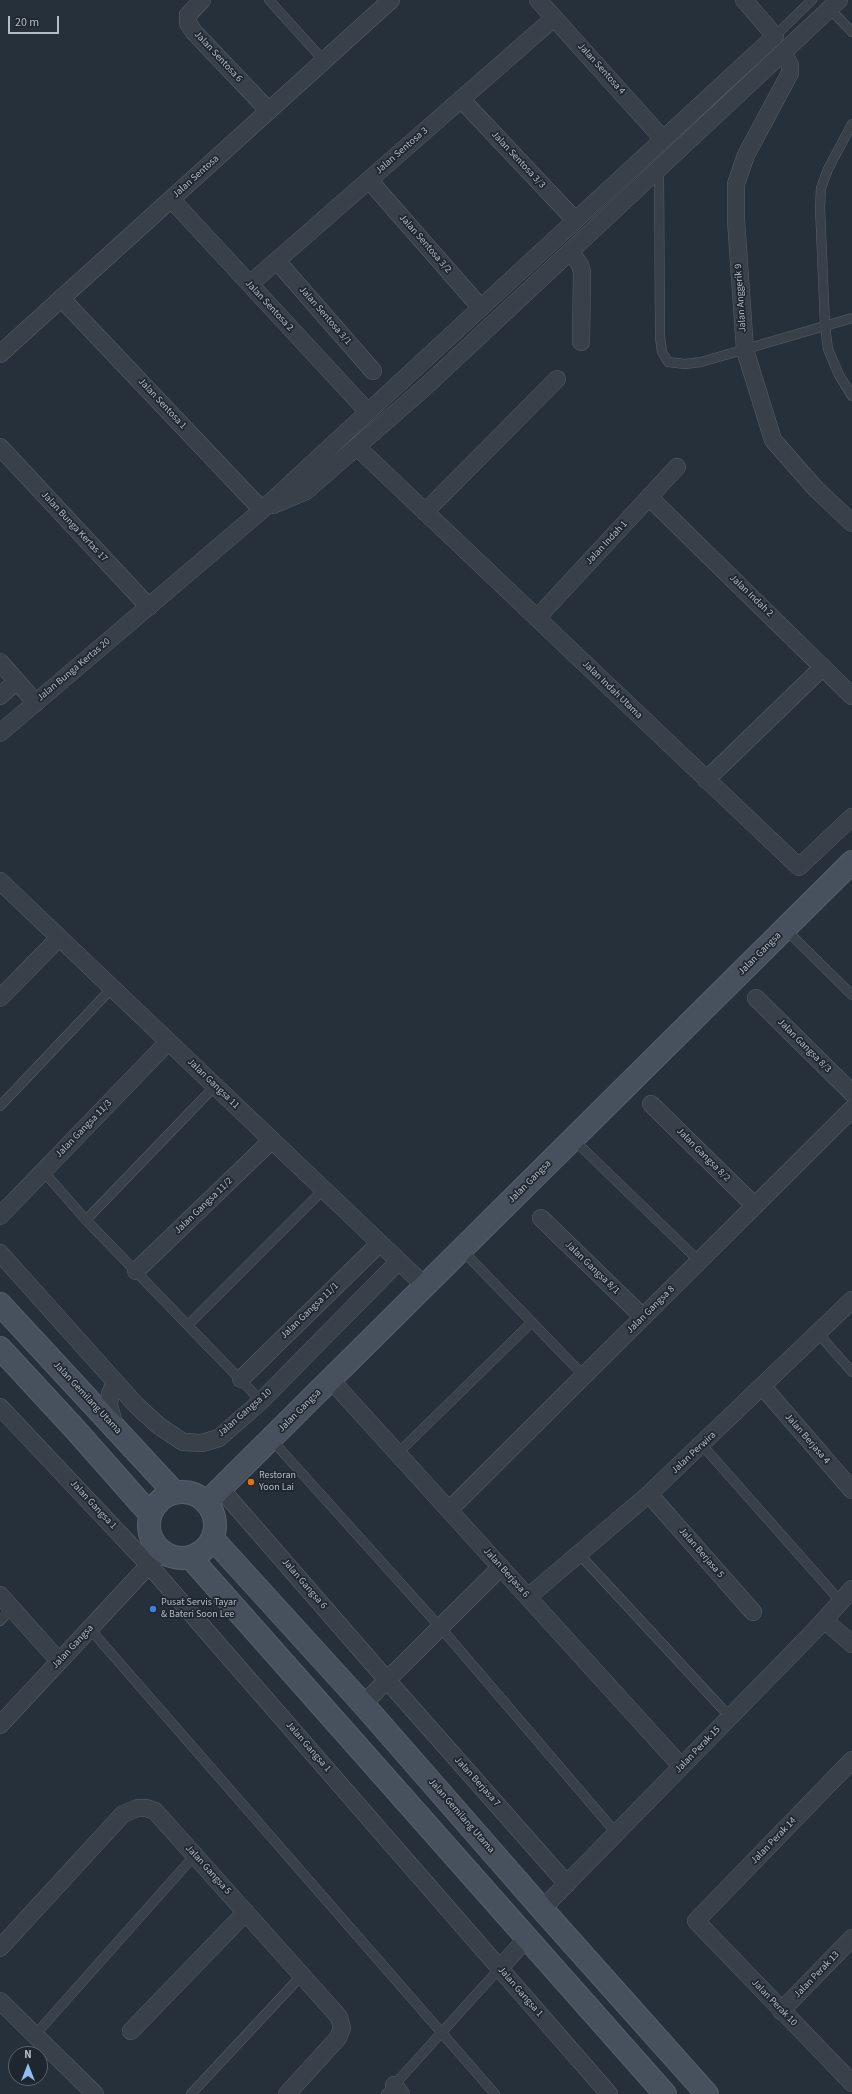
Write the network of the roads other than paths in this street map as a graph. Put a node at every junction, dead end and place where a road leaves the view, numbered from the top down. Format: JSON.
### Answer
{"nodes":[{"id":1,"x":202,"y":0,"type":"edge"},
{"id":2,"x":269,"y":0,"type":"edge"},
{"id":3,"x":538,"y":0,"type":"edge"},
{"id":4,"x":744,"y":0,"type":"edge"},
{"id":5,"x":812,"y":0,"type":"edge"},
{"id":6,"x":385,"y":2,"type":"edge"},
{"id":7,"x":834,"y":4,"type":"edge"},
{"id":8,"x":554,"y":18,"type":"junction"},
{"id":9,"x":852,"y":32,"type":"edge"},
{"id":10,"x":775,"y":36,"type":"junction"},
{"id":11,"x":783,"y":53,"type":"junction"},
{"id":12,"x":324,"y":61,"type":"junction"},
{"id":13,"x":461,"y":99,"type":"junction"},
{"id":14,"x":269,"y":111,"type":"junction"},
{"id":15,"x":852,"y":124,"type":"edge"},
{"id":16,"x":663,"y":139,"type":"junction"},
{"id":17,"x":659,"y":170,"type":"junction"},
{"id":18,"x":369,"y":180,"type":"junction"},
{"id":19,"x":171,"y":199,"type":"junction"},
{"id":20,"x":576,"y":220,"type":"junction"},
{"id":21,"x":571,"y":252,"type":"junction"},
{"id":22,"x":277,"y":261,"type":"junction"},
{"id":23,"x":250,"y":284,"type":"junction"},
{"id":24,"x":61,"y":298,"type":"junction"},
{"id":25,"x":481,"y":308,"type":"junction"},
{"id":26,"x":852,"y":318,"type":"edge"},
{"id":27,"x":825,"y":326,"type":"junction"},
{"id":28,"x":581,"y":342,"type":"dead end"},
{"id":29,"x":745,"y":350,"type":"junction"},
{"id":30,"x":0,"y":354,"type":"edge"},
{"id":31,"x":373,"y":371,"type":"dead end"},
{"id":32,"x":557,"y":379,"type":"dead end"},
{"id":33,"x":852,"y":396,"type":"edge"},
{"id":34,"x":368,"y":412,"type":"junction"},
{"id":35,"x":0,"y":447,"type":"edge"},
{"id":36,"x":357,"y":447,"type":"junction"},
{"id":37,"x":677,"y":467,"type":"dead end"},
{"id":38,"x":649,"y":497,"type":"junction"},
{"id":39,"x":262,"y":510,"type":"junction"},
{"id":40,"x":425,"y":512,"type":"junction"},
{"id":41,"x":852,"y":523,"type":"edge"},
{"id":42,"x":148,"y":607,"type":"junction"},
{"id":43,"x":537,"y":618,"type":"junction"},
{"id":44,"x":0,"y":662,"type":"edge"},
{"id":45,"x":823,"y":667,"type":"junction"},
{"id":46,"x":17,"y":681,"type":"junction"},
{"id":47,"x":0,"y":696,"type":"edge"},
{"id":48,"x":852,"y":696,"type":"edge"},
{"id":49,"x":36,"y":702,"type":"junction"},
{"id":50,"x":0,"y":733,"type":"edge"},
{"id":51,"x":706,"y":780,"type":"junction"},
{"id":52,"x":852,"y":817,"type":"edge"},
{"id":53,"x":852,"y":862,"type":"edge"},
{"id":54,"x":0,"y":881,"type":"edge"},
{"id":55,"x":785,"y":929,"type":"junction"},
{"id":56,"x":59,"y":938,"type":"junction"},
{"id":57,"x":112,"y":988,"type":"junction"},
{"id":58,"x":852,"y":995,"type":"edge"},
{"id":59,"x":0,"y":998,"type":"edge"},
{"id":60,"x":756,"y":998,"type":"dead end"},
{"id":61,"x":168,"y":1042,"type":"junction"},
{"id":62,"x":215,"y":1086,"type":"junction"},
{"id":63,"x":852,"y":1094,"type":"edge"},
{"id":64,"x":651,"y":1104,"type":"dead end"},
{"id":65,"x":0,"y":1106,"type":"edge"},
{"id":66,"x":852,"y":1109,"type":"edge"},
{"id":67,"x":573,"y":1139,"type":"junction"},
{"id":68,"x":272,"y":1140,"type":"junction"},
{"id":69,"x":43,"y":1171,"type":"junction"},
{"id":70,"x":323,"y":1190,"type":"junction"},
{"id":71,"x":755,"y":1206,"type":"junction"},
{"id":72,"x":0,"y":1216,"type":"edge"},
{"id":73,"x":541,"y":1218,"type":"dead end"},
{"id":74,"x":86,"y":1220,"type":"junction"},
{"id":75,"x":380,"y":1243,"type":"junction"},
{"id":76,"x":462,"y":1250,"type":"junction"},
{"id":77,"x":0,"y":1253,"type":"edge"},
{"id":78,"x":399,"y":1261,"type":"junction"},
{"id":79,"x":699,"y":1261,"type":"junction"},
{"id":80,"x":136,"y":1271,"type":"junction"},
{"id":81,"x":425,"y":1286,"type":"junction"},
{"id":82,"x":852,"y":1300,"type":"edge"},
{"id":83,"x":0,"y":1304,"type":"edge"},
{"id":84,"x":643,"y":1318,"type":"junction"},
{"id":85,"x":532,"y":1322,"type":"junction"},
{"id":86,"x":188,"y":1325,"type":"junction"},
{"id":87,"x":818,"y":1333,"type":"junction"},
{"id":88,"x":0,"y":1348,"type":"edge"},
{"id":89,"x":852,"y":1372,"type":"edge"},
{"id":90,"x":584,"y":1376,"type":"junction"},
{"id":91,"x":241,"y":1379,"type":"junction"},
{"id":92,"x":331,"y":1380,"type":"junction"},
{"id":93,"x":115,"y":1382,"type":"junction"},
{"id":94,"x":762,"y":1387,"type":"junction"},
{"id":95,"x":261,"y":1401,"type":"junction"},
{"id":96,"x":0,"y":1407,"type":"edge"},
{"id":97,"x":115,"y":1429,"type":"junction"},
{"id":98,"x":271,"y":1439,"type":"junction"},
{"id":99,"x":702,"y":1445,"type":"junction"},
{"id":100,"x":398,"y":1454,"type":"junction"},
{"id":101,"x":852,"y":1490,"type":"edge"},
{"id":102,"x":174,"y":1492,"type":"junction"},
{"id":103,"x":649,"y":1494,"type":"junction"},
{"id":104,"x":214,"y":1496,"type":"junction"},
{"id":105,"x":449,"y":1510,"type":"junction"},
{"id":106,"x":150,"y":1514,"type":"junction"},
{"id":107,"x":213,"y":1539,"type":"junction"},
{"id":108,"x":579,"y":1554,"type":"junction"},
{"id":109,"x":190,"y":1557,"type":"junction"},
{"id":110,"x":156,"y":1558,"type":"junction"},
{"id":111,"x":501,"y":1567,"type":"junction"},
{"id":112,"x":852,"y":1589,"type":"edge"},
{"id":113,"x":0,"y":1595,"type":"edge"},
{"id":114,"x":528,"y":1597,"type":"junction"},
{"id":115,"x":840,"y":1602,"type":"junction"},
{"id":116,"x":12,"y":1608,"type":"junction"},
{"id":117,"x":753,"y":1612,"type":"dead end"},
{"id":118,"x":824,"y":1620,"type":"junction"},
{"id":119,"x":0,"y":1621,"type":"edge"},
{"id":120,"x":440,"y":1627,"type":"junction"},
{"id":121,"x":90,"y":1629,"type":"junction"},
{"id":122,"x":852,"y":1644,"type":"edge"},
{"id":123,"x":60,"y":1661,"type":"junction"},
{"id":124,"x":387,"y":1680,"type":"junction"},
{"id":125,"x":363,"y":1704,"type":"junction"},
{"id":126,"x":730,"y":1717,"type":"junction"},
{"id":127,"x":0,"y":1725,"type":"edge"},
{"id":128,"x":852,"y":1760,"type":"edge"},
{"id":129,"x":681,"y":1766,"type":"junction"},
{"id":130,"x":617,"y":1834,"type":"junction"},
{"id":131,"x":195,"y":1855,"type":"junction"},
{"id":132,"x":567,"y":1884,"type":"junction"},
{"id":133,"x":542,"y":1909,"type":"junction"},
{"id":134,"x":246,"y":1912,"type":"junction"},
{"id":135,"x":696,"y":1922,"type":"joint"},
{"id":136,"x":527,"y":1938,"type":"junction"},
{"id":137,"x":852,"y":1938,"type":"edge"},
{"id":138,"x":0,"y":1948,"type":"edge"},
{"id":139,"x":499,"y":1968,"type":"junction"},
{"id":140,"x":302,"y":1975,"type":"junction"},
{"id":141,"x":0,"y":2000,"type":"edge"},
{"id":142,"x":781,"y":2011,"type":"junction"},
{"id":143,"x":131,"y":2031,"type":"dead end"},
{"id":144,"x":441,"y":2033,"type":"junction"},
{"id":145,"x":35,"y":2035,"type":"junction"},
{"id":146,"x":852,"y":2083,"type":"edge"},
{"id":147,"x":393,"y":2091,"type":"edge"},
{"id":148,"x":95,"y":2094,"type":"edge"},
{"id":149,"x":192,"y":2094,"type":"edge"},
{"id":150,"x":287,"y":2094,"type":"edge"},
{"id":151,"x":495,"y":2094,"type":"edge"},
{"id":152,"x":608,"y":2094,"type":"edge"},
{"id":153,"x":665,"y":2094,"type":"edge"},
{"id":154,"x":707,"y":2094,"type":"edge"}],
"edges":[{"from":1,"to":14,"type":"street","name":"Jalan Sentosa 6"},
{"from":2,"to":12,"type":"lane"},
{"from":3,"to":8,"type":"street","name":"Jalan Sentosa 4"},
{"from":4,"to":10,"type":"street"},
{"from":5,"to":10,"type":"lane"},
{"from":6,"to":12,"type":"street","name":"Jalan Sentosa"},
{"from":7,"to":9,"type":"lane"},
{"from":7,"to":11,"type":"street"},
{"from":8,"to":13,"type":"street","name":"Jalan Sentosa 3"},
{"from":8,"to":16,"type":"street","name":"Jalan Sentosa 4"},
{"from":10,"to":16,"type":"street"},
{"from":11,"to":17,"type":"street"},
{"from":11,"to":29,"type":"street","name":"Jalan Anggerik 9"},
{"from":12,"to":14,"type":"street","name":"Jalan Sentosa"},
{"from":13,"to":18,"type":"street","name":"Jalan Sentosa 3"},
{"from":13,"to":20,"type":"street","name":"Jalan Sentosa 3/3"},
{"from":14,"to":19,"type":"street","name":"Jalan Sentosa"},
{"from":15,"to":27,"type":"lane"},
{"from":16,"to":20,"type":"street"},
{"from":17,"to":21,"type":"street"},
{"from":17,"to":29,"type":"lane"},
{"from":18,"to":22,"type":"street","name":"Jalan Sentosa 3"},
{"from":18,"to":25,"type":"street","name":"Jalan Sentosa 3/2"},
{"from":19,"to":23,"type":"street","name":"Jalan Sentosa 2"},
{"from":19,"to":24,"type":"street","name":"Jalan Sentosa"},
{"from":20,"to":25,"type":"street"},
{"from":21,"to":28,"type":"street"},
{"from":21,"to":36,"type":"street"},
{"from":22,"to":23,"type":"street","name":"Jalan Sentosa 3"},
{"from":22,"to":31,"type":"street","name":"Jalan Sentosa 3/1"},
{"from":23,"to":34,"type":"street","name":"Jalan Sentosa 2"},
{"from":24,"to":30,"type":"street","name":"Jalan Sentosa"},
{"from":24,"to":39,"type":"street","name":"Jalan Sentosa 1"},
{"from":25,"to":34,"type":"street"},
{"from":26,"to":27,"type":"lane"},
{"from":27,"to":29,"type":"lane"},
{"from":27,"to":33,"type":"lane"},
{"from":29,"to":41,"type":"street","name":"Jalan Anggerik 9"},
{"from":32,"to":40,"type":"street"},
{"from":34,"to":39,"type":"street"},
{"from":35,"to":42,"type":"street","name":"Jalan Bunga Kertas 17"},
{"from":36,"to":39,"type":"street"},
{"from":36,"to":40,"type":"street","name":"Jalan Indah Utama"},
{"from":37,"to":38,"type":"street","name":"Jalan Indah 1"},
{"from":38,"to":43,"type":"street","name":"Jalan Indah 1"},
{"from":38,"to":45,"type":"street","name":"Jalan Indah 2"},
{"from":39,"to":42,"type":"street","name":"Jalan Bunga Kertas 20"},
{"from":40,"to":43,"type":"street","name":"Jalan Indah Utama"},
{"from":42,"to":49,"type":"street","name":"Jalan Bunga Kertas 20"},
{"from":43,"to":51,"type":"street","name":"Jalan Indah Utama"},
{"from":44,"to":46,"type":"street"},
{"from":45,"to":48,"type":"street","name":"Jalan Indah 2"},
{"from":45,"to":51,"type":"street"},
{"from":46,"to":47,"type":"street"},
{"from":46,"to":49,"type":"street"},
{"from":49,"to":50,"type":"street","name":"Jalan Bunga Kertas 20"},
{"from":51,"to":52,"type":"street","name":"Jalan Indah Utama"},
{"from":53,"to":55,"type":"main road","name":"Jalan Gangsa"},
{"from":54,"to":56,"type":"street","name":"Jalan Gangsa 11"},
{"from":55,"to":58,"type":"lane"},
{"from":55,"to":67,"type":"main road","name":"Jalan Gangsa"},
{"from":56,"to":57,"type":"street","name":"Jalan Gangsa 11"},
{"from":56,"to":59,"type":"street"},
{"from":57,"to":61,"type":"street","name":"Jalan Gangsa 11"},
{"from":57,"to":65,"type":"lane"},
{"from":60,"to":63,"type":"street","name":"Jalan Gangsa 8/3"},
{"from":61,"to":62,"type":"street","name":"Jalan Gangsa 11"},
{"from":61,"to":69,"type":"street","name":"Jalan Gangsa 11/3"},
{"from":62,"to":68,"type":"street","name":"Jalan Gangsa 11"},
{"from":62,"to":74,"type":"lane"},
{"from":64,"to":71,"type":"street","name":"Jalan Gangsa 8/2"},
{"from":66,"to":71,"type":"street","name":"Jalan Gangsa 8"},
{"from":67,"to":76,"type":"main road","name":"Jalan Gangsa"},
{"from":67,"to":79,"type":"lane"},
{"from":68,"to":70,"type":"street","name":"Jalan Gangsa 11"},
{"from":68,"to":80,"type":"street","name":"Jalan Gangsa 11/2"},
{"from":69,"to":72,"type":"street","name":"Jalan Gangsa 11/3"},
{"from":69,"to":74,"type":"lane"},
{"from":70,"to":75,"type":"street","name":"Jalan Gangsa 11"},
{"from":70,"to":86,"type":"lane"},
{"from":71,"to":79,"type":"street","name":"Jalan Gangsa 8"},
{"from":73,"to":84,"type":"street","name":"Jalan Gangsa 8/1"},
{"from":74,"to":80,"type":"lane"},
{"from":75,"to":78,"type":"street","name":"Jalan Gangsa 11"},
{"from":75,"to":91,"type":"street","name":"Jalan Gangsa 11/1"},
{"from":76,"to":81,"type":"main road","name":"Jalan Gangsa"},
{"from":76,"to":85,"type":"lane"},
{"from":77,"to":93,"type":"street","name":"Jalan Gangsa 10"},
{"from":78,"to":81,"type":"street","name":"Jalan Gangsa 11"},
{"from":78,"to":95,"type":"street","name":"Jalan Gangsa 10"},
{"from":79,"to":84,"type":"street","name":"Jalan Gangsa 8"},
{"from":80,"to":86,"type":"lane"},
{"from":81,"to":92,"type":"main road","name":"Jalan Gangsa"},
{"from":82,"to":87,"type":"street","name":"Jalan Perwira"},
{"from":83,"to":97,"type":"main road","name":"Jalan Gemilang Utama"},
{"from":84,"to":90,"type":"street","name":"Jalan Gangsa 8"},
{"from":85,"to":90,"type":"lane"},
{"from":85,"to":100,"type":"lane"},
{"from":86,"to":91,"type":"lane"},
{"from":87,"to":89,"type":"lane"},
{"from":87,"to":94,"type":"street","name":"Jalan Perwira"},
{"from":88,"to":106,"type":"main road"},
{"from":90,"to":105,"type":"street","name":"Jalan Gangsa 8"},
{"from":91,"to":95,"type":"lane"},
{"from":92,"to":98,"type":"main road","name":"Jalan Gangsa"},
{"from":92,"to":100,"type":"street","name":"Jalan Berjasa 6"},
{"from":93,"to":95,"type":"street","name":"Jalan Gangsa 10"},
{"from":93,"to":97,"type":"street"},
{"from":94,"to":99,"type":"street","name":"Jalan Perwira"},
{"from":94,"to":101,"type":"street","name":"Jalan Berjasa 4"},
{"from":96,"to":110,"type":"street","name":"Jalan Gangsa 1"},
{"from":97,"to":102,"type":"main road","name":"Jalan Gemilang Utama"},
{"from":98,"to":104,"type":"main road","name":"Jalan Gangsa"},
{"from":98,"to":120,"type":"lane"},
{"from":99,"to":103,"type":"street","name":"Jalan Perwira"},
{"from":99,"to":115,"type":"lane"},
{"from":100,"to":105,"type":"street","name":"Jalan Berjasa 6"},
{"from":102,"to":104,"type":"main road"},
{"from":102,"to":106,"type":"main road"},
{"from":103,"to":108,"type":"street","name":"Jalan Perwira"},
{"from":103,"to":117,"type":"street","name":"Jalan Berjasa 5"},
{"from":104,"to":107,"type":"main road"},
{"from":104,"to":124,"type":"street","name":"Jalan Gangsa 6"},
{"from":105,"to":111,"type":"street","name":"Jalan Berjasa 6"},
{"from":106,"to":110,"type":"main road"},
{"from":107,"to":109,"type":"main road"},
{"from":107,"to":125,"type":"main road","name":"Jalan Gemilang Utama"},
{"from":108,"to":114,"type":"street","name":"Jalan Perwira"},
{"from":108,"to":126,"type":"lane"},
{"from":109,"to":110,"type":"main road"},
{"from":109,"to":136,"type":"main road"},
{"from":110,"to":121,"type":"street","name":"Jalan Gangsa"},
{"from":110,"to":139,"type":"street","name":"Jalan Gangsa 1"},
{"from":111,"to":114,"type":"street","name":"Jalan Berjasa 6"},
{"from":111,"to":120,"type":"street"},
{"from":112,"to":115,"type":"street","name":"Jalan Perak 15"},
{"from":113,"to":116,"type":"street"},
{"from":114,"to":129,"type":"street","name":"Jalan Berjasa 6"},
{"from":115,"to":118,"type":"street","name":"Jalan Perak 15"},
{"from":116,"to":119,"type":"lane"},
{"from":116,"to":123,"type":"street"},
{"from":118,"to":122,"type":"street"},
{"from":118,"to":126,"type":"street","name":"Jalan Perak 15"},
{"from":120,"to":124,"type":"street"},
{"from":120,"to":130,"type":"lane"},
{"from":121,"to":123,"type":"street","name":"Jalan Gangsa"},
{"from":121,"to":144,"type":"lane"},
{"from":123,"to":127,"type":"street","name":"Jalan Gangsa"},
{"from":124,"to":125,"type":"street"},
{"from":124,"to":132,"type":"street","name":"Jalan Berjasa 7"},
{"from":125,"to":133,"type":"main road","name":"Jalan Gemilang Utama"},
{"from":126,"to":129,"type":"street","name":"Jalan Perak 15"},
{"from":128,"to":135,"type":"street","name":"Jalan Perak 14"},
{"from":129,"to":130,"type":"street","name":"Jalan Perak 15"},
{"from":130,"to":132,"type":"street","name":"Jalan Perak 15"},
{"from":131,"to":134,"type":"street","name":"Jalan Gangsa 5"},
{"from":131,"to":138,"type":"street","name":"Jalan Gangsa 5"},
{"from":131,"to":145,"type":"lane"},
{"from":132,"to":133,"type":"street","name":"Jalan Perak 15"},
{"from":133,"to":154,"type":"main road","name":"Jalan Gemilang Utama"},
{"from":134,"to":140,"type":"street","name":"Jalan Gangsa 5"},
{"from":134,"to":143,"type":"street"},
{"from":135,"to":142,"type":"street","name":"Jalan Perak 10"},
{"from":136,"to":139,"type":"street"},
{"from":136,"to":153,"type":"main road"},
{"from":137,"to":142,"type":"street","name":"Jalan Perak 13"},
{"from":139,"to":144,"type":"lane"},
{"from":139,"to":152,"type":"street","name":"Jalan Gangsa 1"},
{"from":140,"to":149,"type":"lane"},
{"from":140,"to":150,"type":"street","name":"Jalan Gangsa 5"},
{"from":141,"to":145,"type":"street"},
{"from":142,"to":146,"type":"street","name":"Jalan Perak 10"},
{"from":144,"to":147,"type":"lane"},
{"from":144,"to":151,"type":"lane"},
{"from":145,"to":148,"type":"street"}]}
